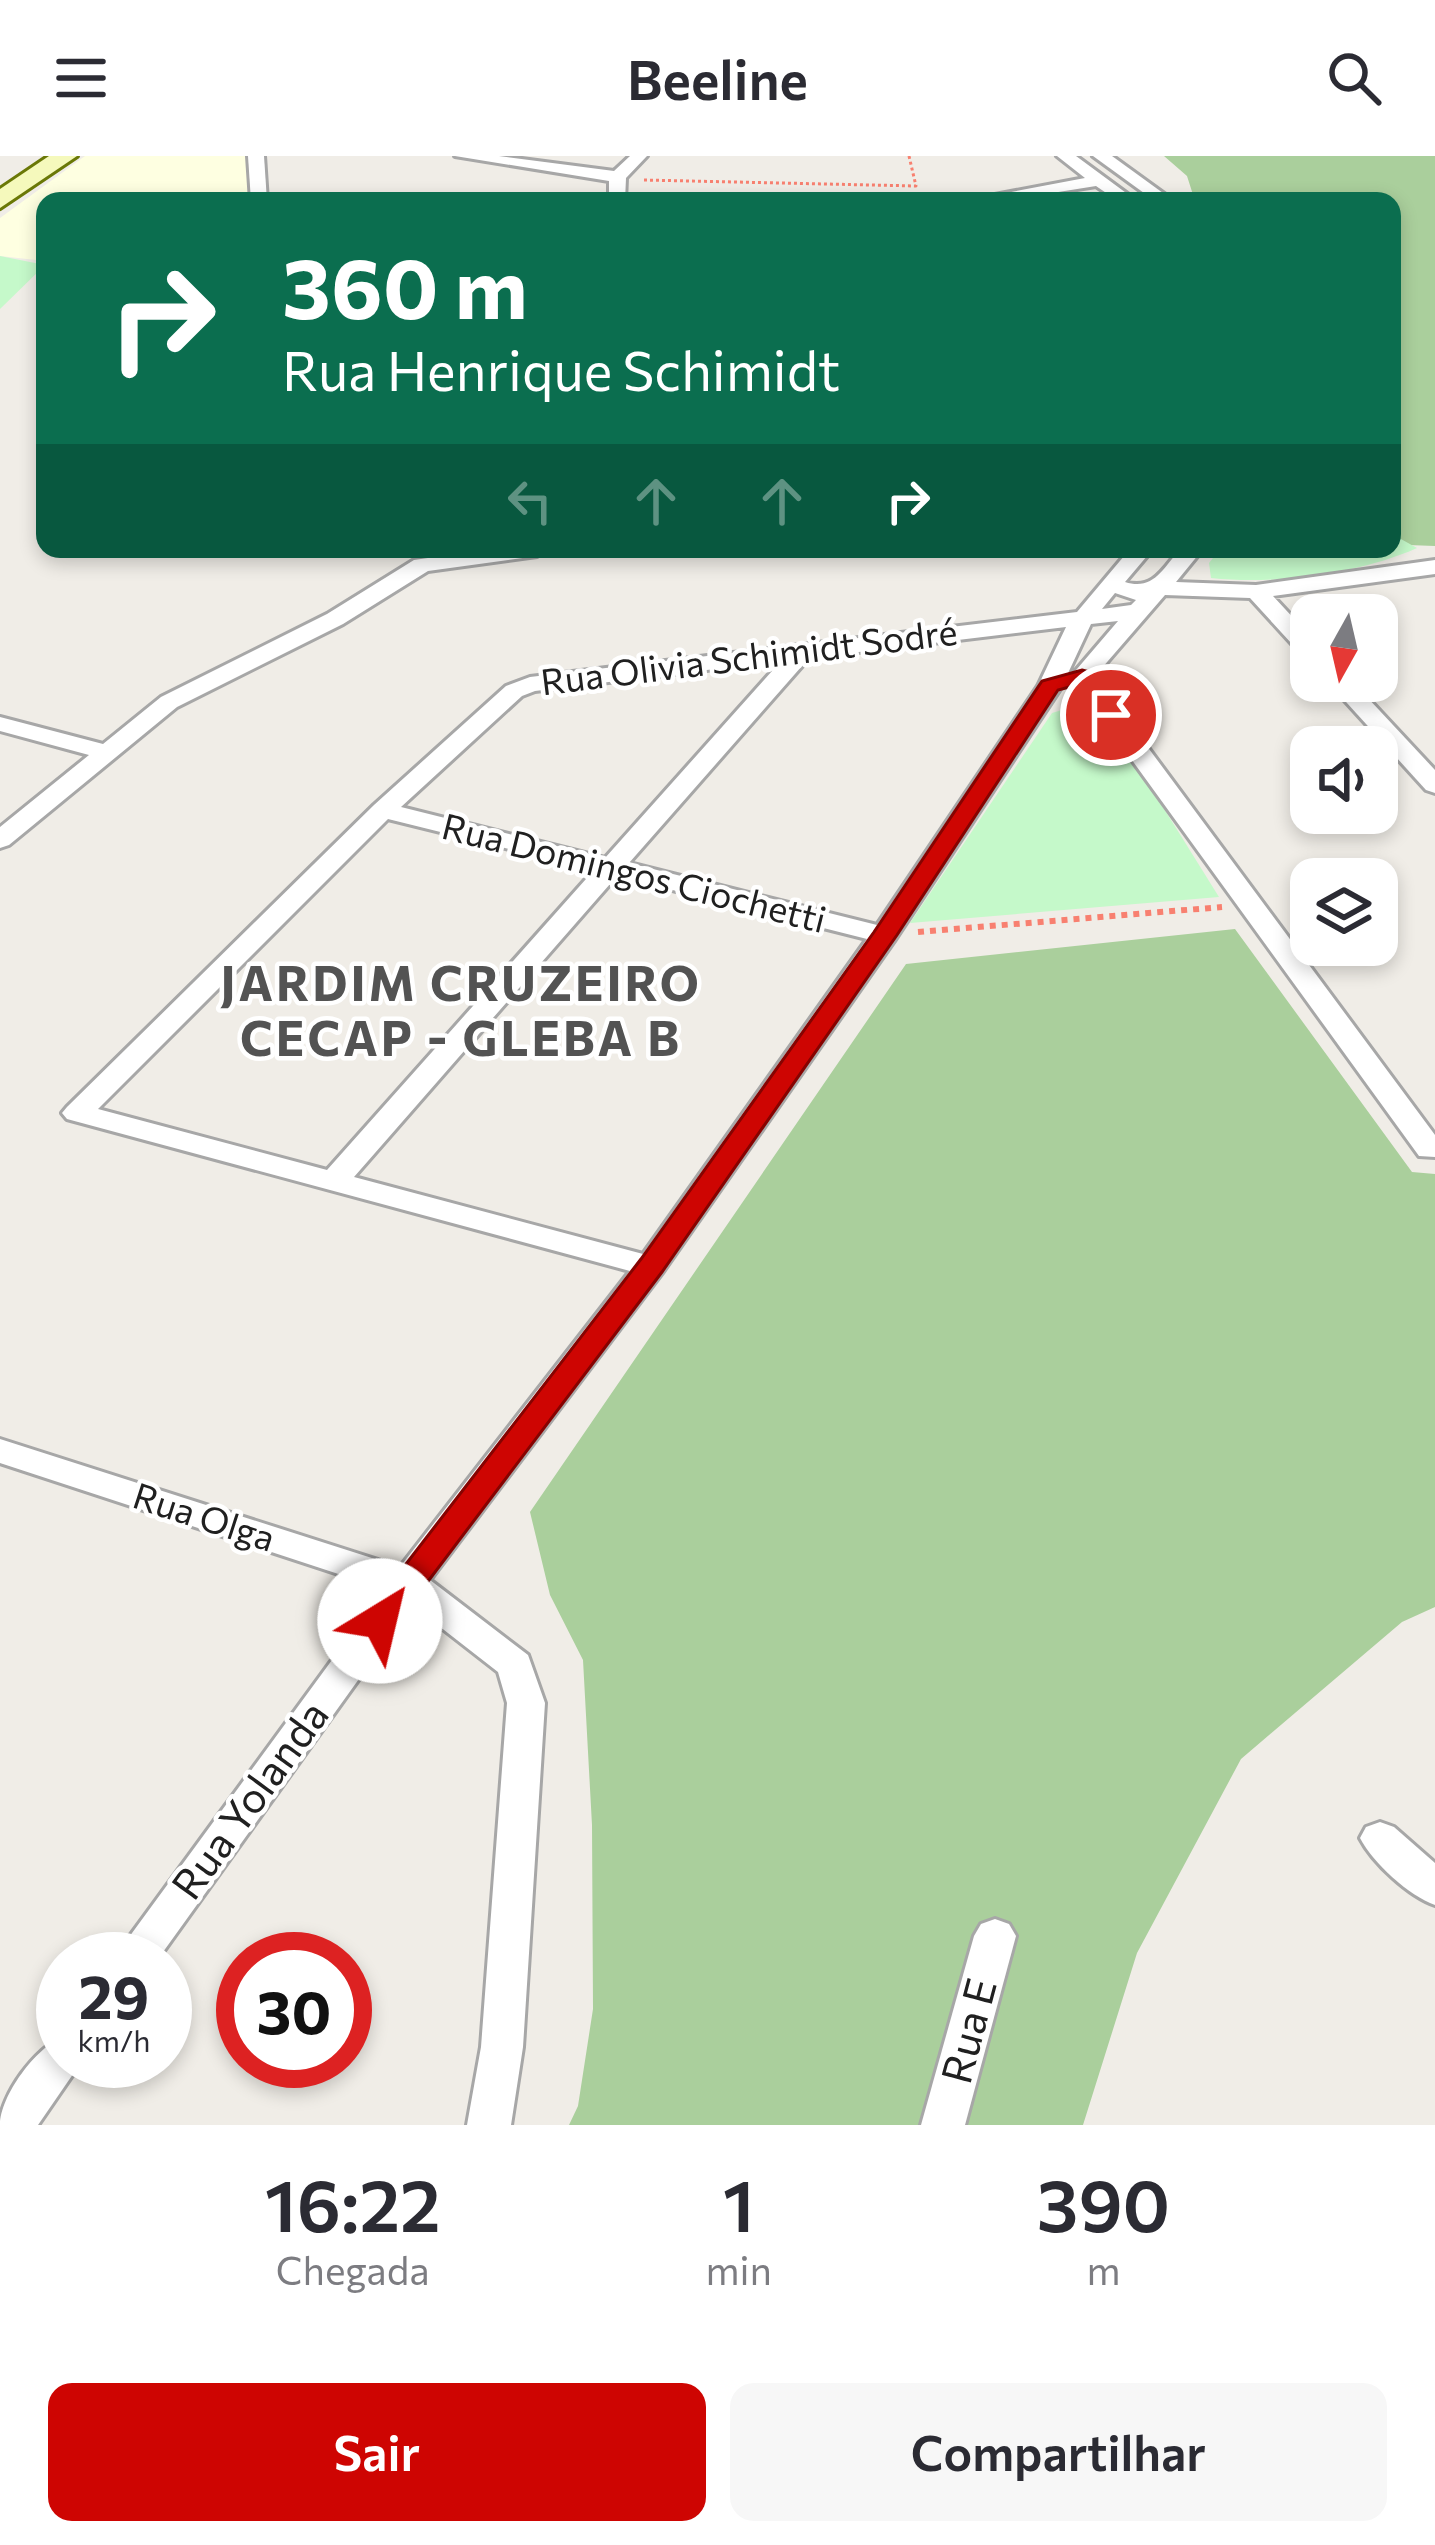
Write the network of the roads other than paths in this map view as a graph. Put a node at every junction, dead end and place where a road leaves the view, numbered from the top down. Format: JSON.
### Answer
{"nodes":[{"id":1,"x":29,"y":156,"type":"edge"},
{"id":2,"x":65,"y":156,"type":"edge"},
{"id":3,"x":256,"y":156,"type":"edge"},
{"id":4,"x":463,"y":156,"type":"edge"},
{"id":5,"x":1065,"y":156,"type":"edge"},
{"id":6,"x":1101,"y":156,"type":"edge"},
{"id":7,"x":642,"y":162,"type":"edge"},
{"id":8,"x":0,"y":175,"type":"edge"},
{"id":9,"x":617,"y":177,"type":"junction"},
{"id":10,"x":1101,"y":180,"type":"junction"},
{"id":11,"x":258,"y":192,"type":"edge"},
{"id":12,"x":617,"y":192,"type":"edge"},
{"id":13,"x":1027,"y":192,"type":"edge"},
{"id":14,"x":1117,"y":192,"type":"edge"},
{"id":15,"x":1153,"y":192,"type":"edge"},
{"id":16,"x":0,"y":200,"type":"edge"},
{"id":17,"x":417,"y":558,"type":"edge"},
{"id":18,"x":1134,"y":558,"type":"edge"},
{"id":19,"x":1185,"y":558,"type":"edge"},
{"id":20,"x":1435,"y":567,"type":"edge"},
{"id":21,"x":1115,"y":580,"type":"junction"},
{"id":22,"x":1163,"y":588,"type":"junction"},
{"id":23,"x":1256,"y":592,"type":"junction"},
{"id":24,"x":1142,"y":611,"type":"junction"},
{"id":25,"x":1088,"y":614,"type":"junction"},
{"id":26,"x":1290,"y":628,"type":"edge"},
{"id":27,"x":805,"y":648,"type":"junction"},
{"id":28,"x":1052,"y":676,"type":"junction"},
{"id":29,"x":1082,"y":676,"type":"junction"},
{"id":30,"x":1358,"y":702,"type":"edge"},
{"id":31,"x":0,"y":724,"type":"edge"},
{"id":32,"x":106,"y":752,"type":"junction"},
{"id":33,"x":1435,"y":785,"type":"edge"},
{"id":34,"x":383,"y":811,"type":"junction"},
{"id":35,"x":0,"y":840,"type":"edge"},
{"id":36,"x":608,"y":867,"type":"junction"},
{"id":37,"x":884,"y":935,"type":"junction"},
{"id":38,"x":1430,"y":1149,"type":"dead end"},
{"id":39,"x":332,"y":1184,"type":"junction"},
{"id":40,"x":651,"y":1266,"type":"junction"},
{"id":41,"x":0,"y":1451,"type":"edge"},
{"id":42,"x":408,"y":1583,"type":"junction"},
{"id":43,"x":1380,"y":1838,"type":"dead end"},
{"id":44,"x":1435,"y":1888,"type":"edge"},
{"id":45,"x":154,"y":1932,"type":"edge"},
{"id":46,"x":994,"y":1936,"type":"dead end"},
{"id":47,"x":40,"y":2088,"type":"edge"},
{"id":48,"x":13,"y":2125,"type":"edge"},
{"id":49,"x":489,"y":2125,"type":"edge"},
{"id":50,"x":943,"y":2125,"type":"edge"}],
"edges":[{"from":1,"to":8,"type":"main road"},
{"from":2,"to":16,"type":"main road"},
{"from":3,"to":11,"type":"street"},
{"from":4,"to":9,"type":"street"},
{"from":5,"to":10,"type":"street"},
{"from":6,"to":15,"type":"street"},
{"from":7,"to":9,"type":"street"},
{"from":9,"to":12,"type":"street"},
{"from":10,"to":13,"type":"street"},
{"from":10,"to":14,"type":"street"},
{"from":17,"to":32,"type":"street"},
{"from":18,"to":21,"type":"street","name":"Rua Yolanda"},
{"from":19,"to":22,"type":"street"},
{"from":20,"to":23,"type":"street"},
{"from":21,"to":22,"type":"street"},
{"from":21,"to":25,"type":"street","name":"Rua Yolanda"},
{"from":22,"to":23,"type":"street"},
{"from":22,"to":24,"type":"street"},
{"from":23,"to":26,"type":"street"},
{"from":24,"to":25,"type":"street","name":"Rua Olivia Schimidt Sodré"},
{"from":24,"to":29,"type":"street"},
{"from":25,"to":27,"type":"street","name":"Rua Olivia Schimidt Sodré"},
{"from":25,"to":28,"type":"street","name":"Rua Yolanda"},
{"from":27,"to":34,"type":"street","name":"Rua Olivia Schimidt Sodré"},
{"from":27,"to":36,"type":"street"},
{"from":28,"to":29,"type":"street"},
{"from":28,"to":37,"type":"street","name":"Rua Yolanda"},
{"from":29,"to":38,"type":"street"},
{"from":30,"to":33,"type":"street"},
{"from":31,"to":32,"type":"street"},
{"from":32,"to":35,"type":"street"},
{"from":34,"to":36,"type":"street","name":"Rua Domingos Ciochetti"},
{"from":34,"to":39,"type":"street","name":"Rua Olivia Schimidt Sodré"},
{"from":36,"to":37,"type":"street","name":"Rua Domingos Ciochetti"},
{"from":36,"to":39,"type":"street"},
{"from":37,"to":40,"type":"street","name":"Rua Yolanda"},
{"from":39,"to":40,"type":"street"},
{"from":40,"to":42,"type":"street","name":"Rua Yolanda"},
{"from":41,"to":42,"type":"street","name":"Rua Olga"},
{"from":42,"to":45,"type":"street","name":"Rua Yolanda"},
{"from":42,"to":49,"type":"street","name":"Rua Olga"},
{"from":43,"to":44,"type":"street"},
{"from":46,"to":50,"type":"street","name":"Rua E"},
{"from":47,"to":48,"type":"street"}]}
